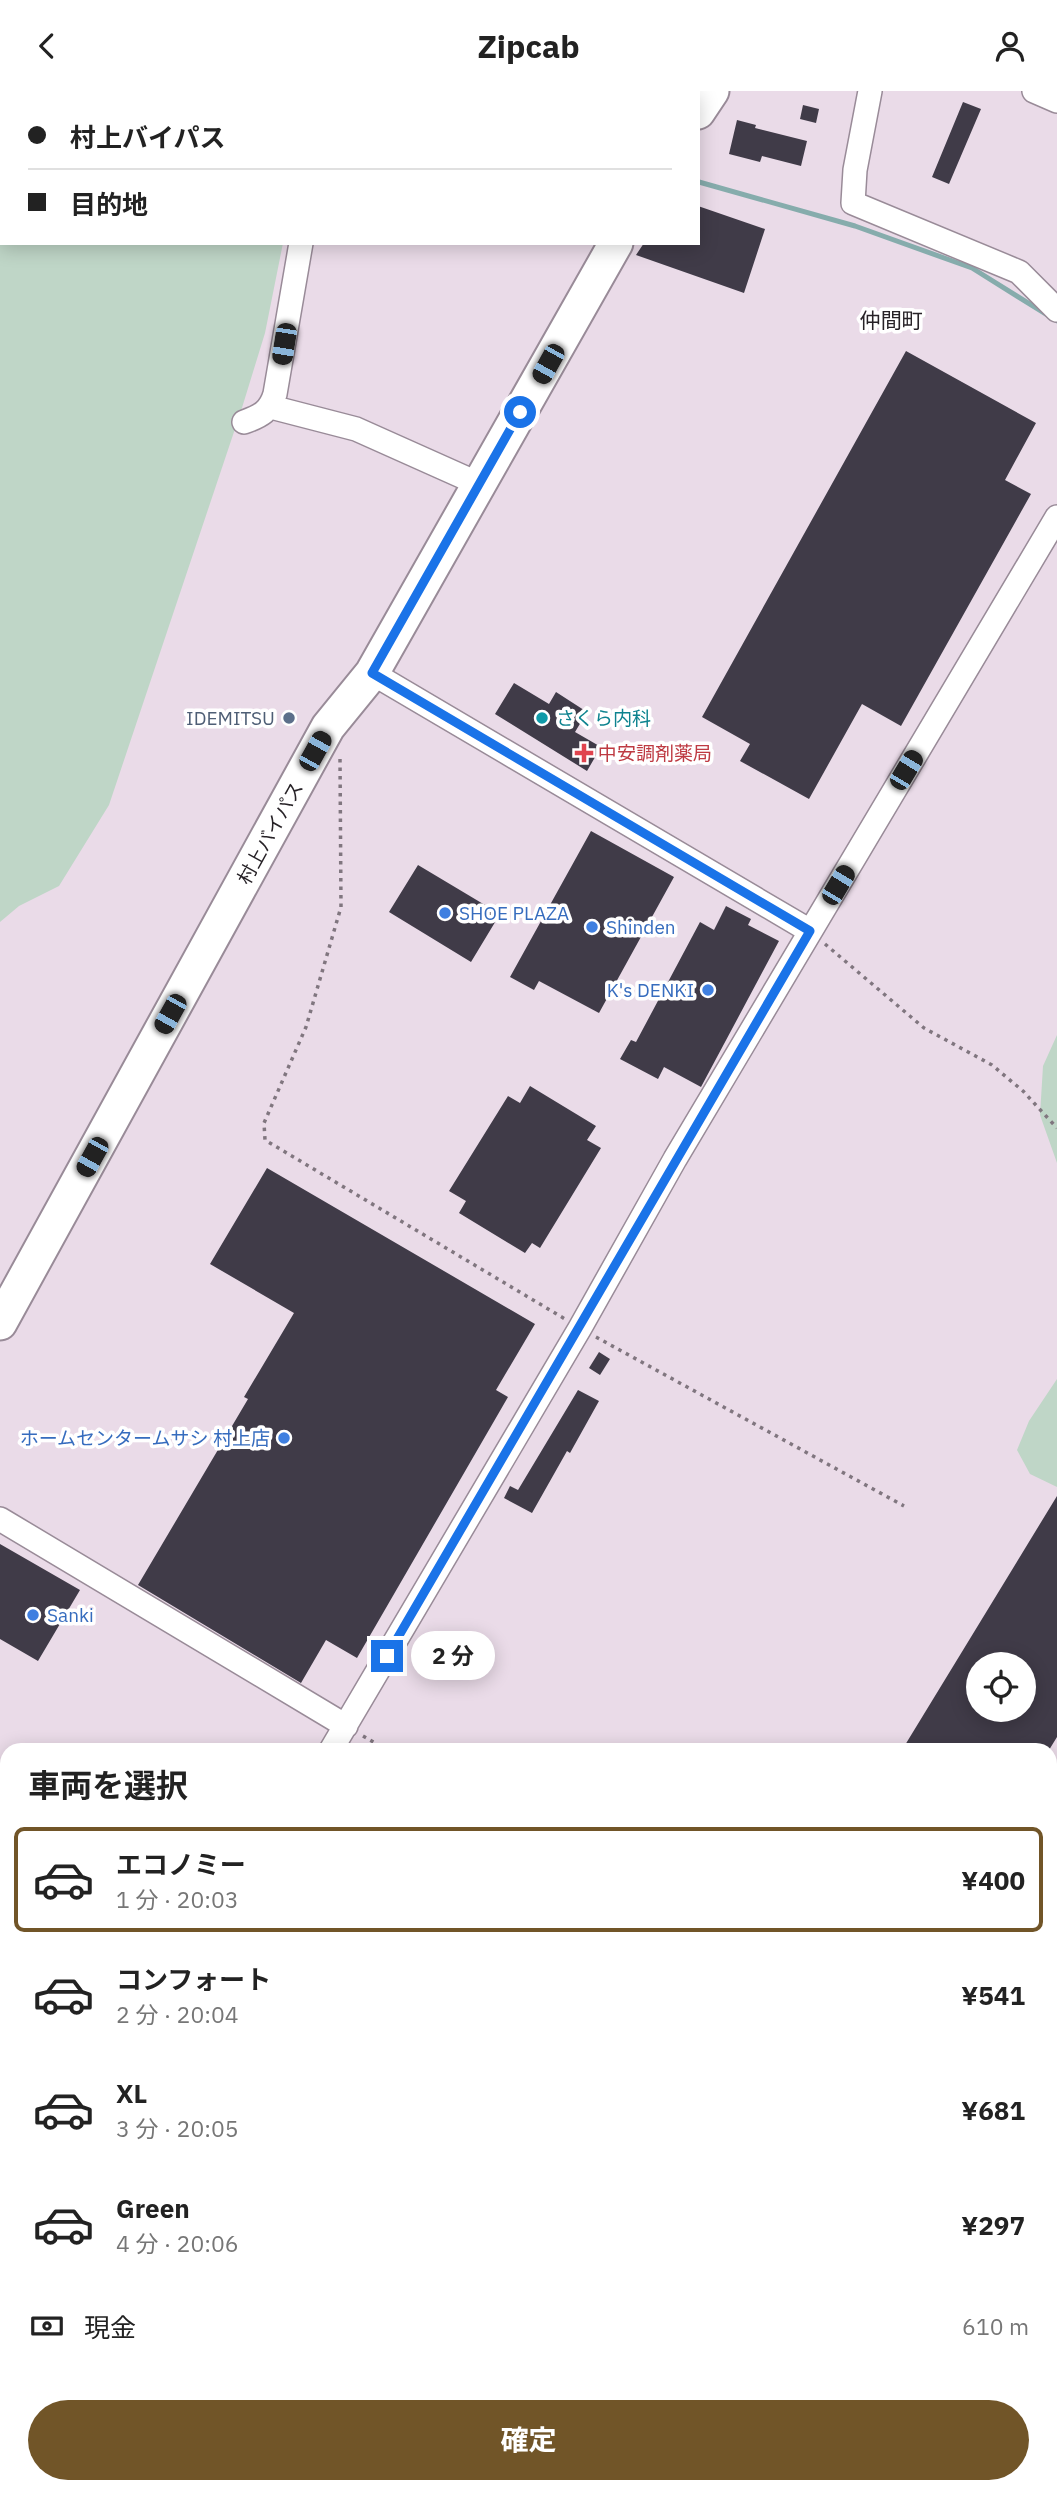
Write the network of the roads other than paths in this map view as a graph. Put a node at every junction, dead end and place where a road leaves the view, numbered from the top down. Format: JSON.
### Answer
{"nodes":[{"id":1,"x":712,"y":91,"type":"edge"},
{"id":2,"x":870,"y":91,"type":"edge"},
{"id":3,"x":1034,"y":91,"type":"edge"},
{"id":4,"x":1057,"y":101,"type":"edge"},
{"id":5,"x":700,"y":109,"type":"edge"},
{"id":6,"x":301,"y":245,"type":"edge"},
{"id":7,"x":615,"y":245,"type":"edge"},
{"id":8,"x":1057,"y":310,"type":"edge"},
{"id":9,"x":271,"y":407,"type":"junction"},
{"id":10,"x":244,"y":422,"type":"dead end"},
{"id":11,"x":480,"y":484,"type":"junction"},
{"id":12,"x":1057,"y":517,"type":"edge"},
{"id":13,"x":372,"y":673,"type":"junction"},
{"id":14,"x":810,"y":931,"type":"junction"},
{"id":15,"x":0,"y":1323,"type":"edge"},
{"id":16,"x":0,"y":1519,"type":"edge"},
{"id":17,"x":346,"y":1726,"type":"junction"},
{"id":18,"x":335,"y":1743,"type":"edge"}],
"edges":[{"from":1,"to":5,"type":"highway"},
{"from":2,"to":8,"type":"street"},
{"from":3,"to":4,"type":"street"},
{"from":6,"to":9,"type":"street"},
{"from":7,"to":11,"type":"highway","name":"村上バイパス"},
{"from":9,"to":10,"type":"street"},
{"from":9,"to":11,"type":"street"},
{"from":11,"to":13,"type":"highway","name":"村上バイパス"},
{"from":12,"to":14,"type":"street"},
{"from":13,"to":14,"type":"street"},
{"from":13,"to":15,"type":"highway","name":"村上バイパス"},
{"from":14,"to":17,"type":"street"},
{"from":16,"to":17,"type":"street"},
{"from":17,"to":18,"type":"street"}]}
